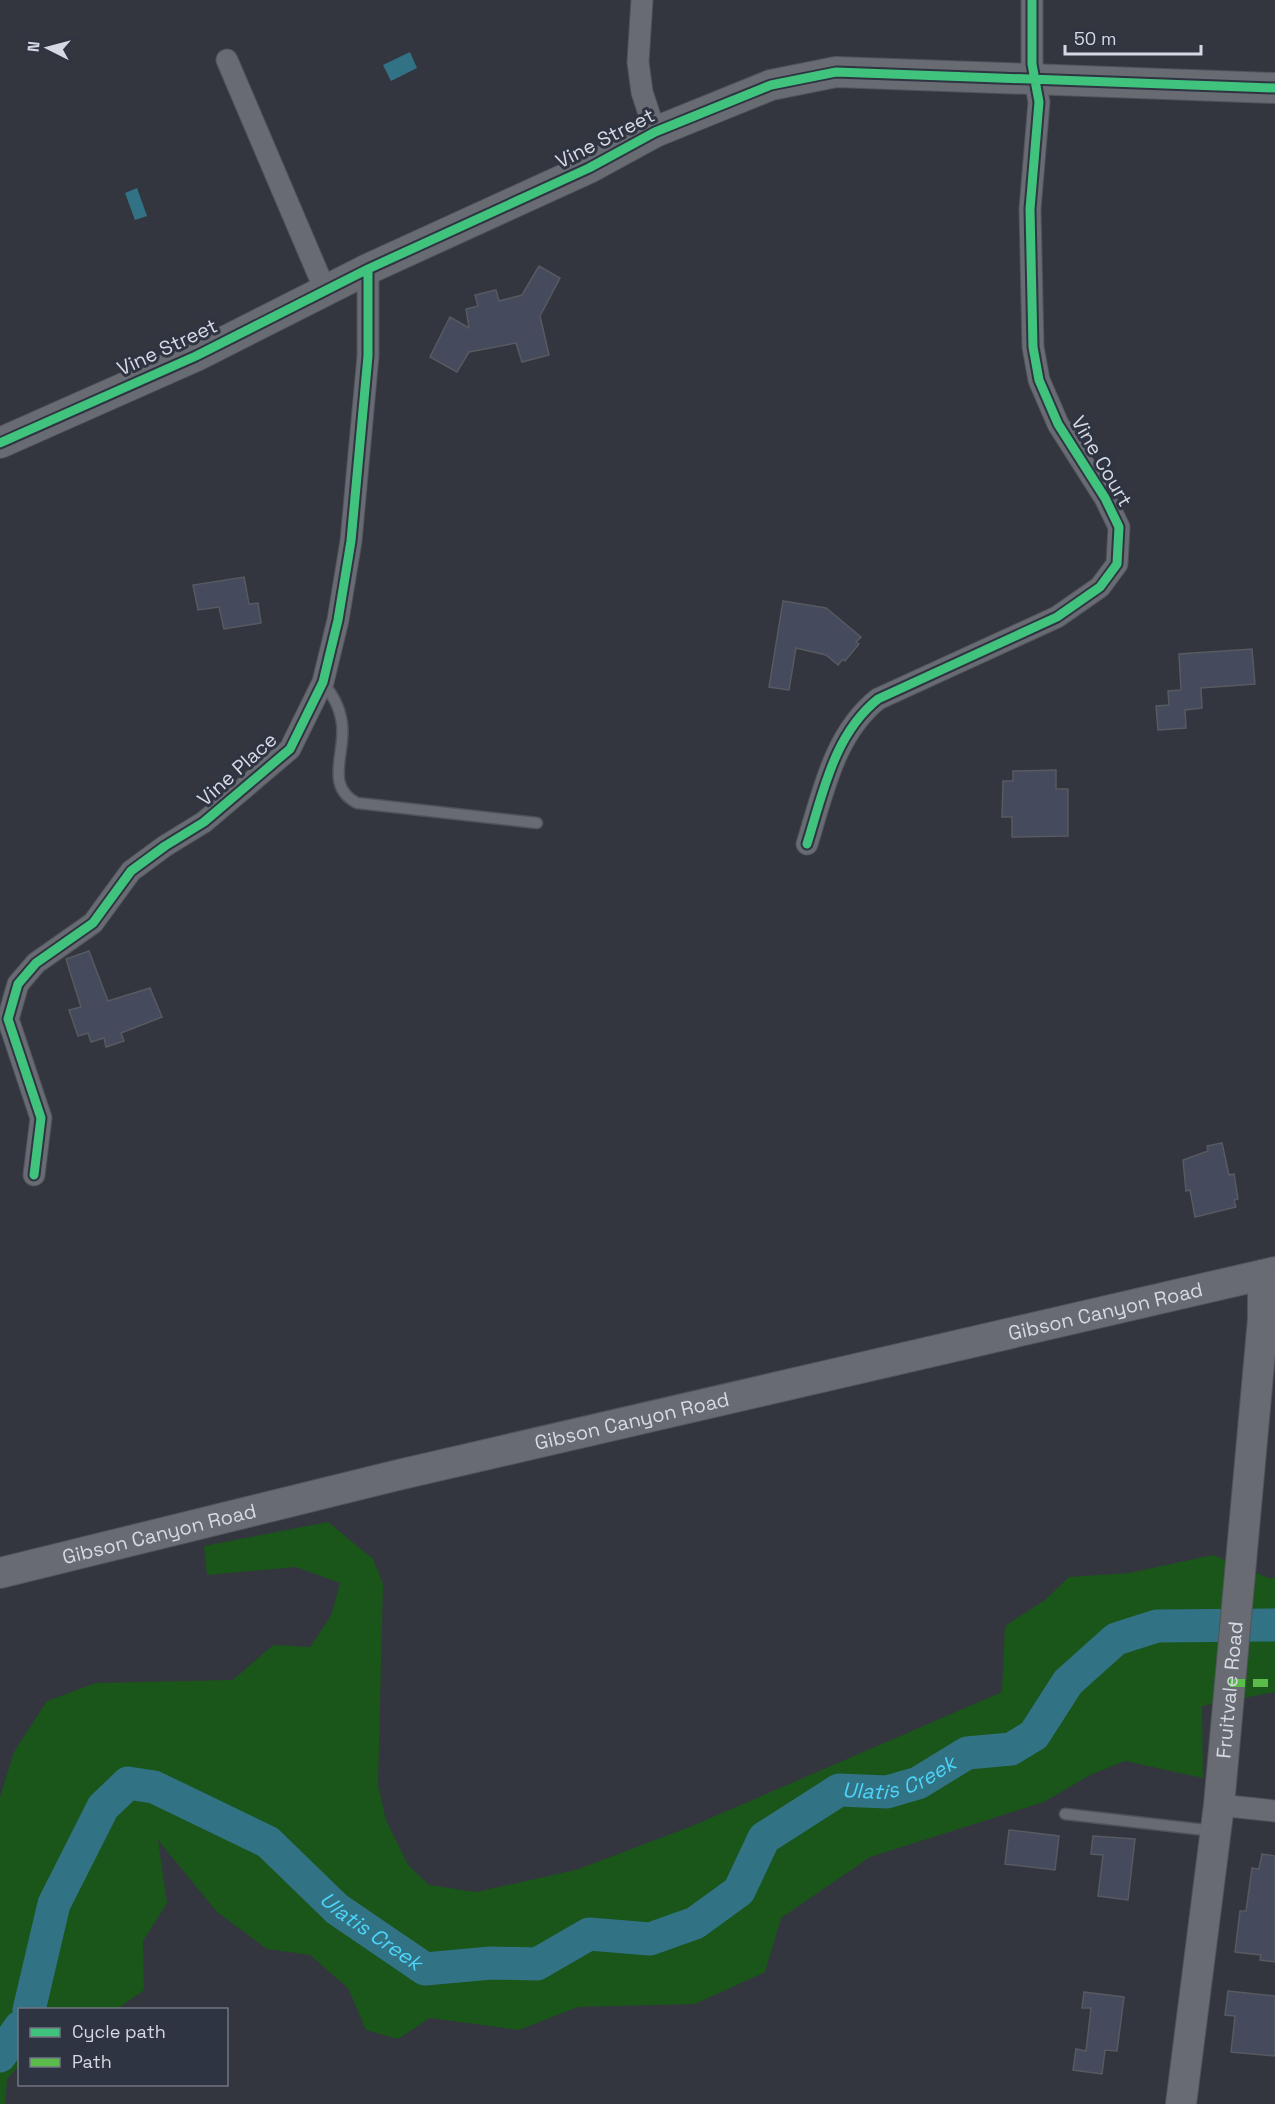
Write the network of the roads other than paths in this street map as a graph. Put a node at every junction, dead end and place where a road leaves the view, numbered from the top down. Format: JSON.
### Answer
{"nodes":[{"id":1,"x":642,"y":0,"type":"edge"},
{"id":2,"x":1032,"y":0,"type":"edge"},
{"id":3,"x":227,"y":60,"type":"dead end"},
{"id":4,"x":1035,"y":81,"type":"junction"},
{"id":5,"x":1275,"y":88,"type":"edge"},
{"id":6,"x":655,"y":132,"type":"junction"},
{"id":7,"x":368,"y":270,"type":"junction"},
{"id":8,"x":325,"y":290,"type":"junction"},
{"id":9,"x":0,"y":443,"type":"edge"},
{"id":10,"x":323,"y":682,"type":"junction"},
{"id":11,"x":537,"y":823,"type":"dead end"},
{"id":12,"x":807,"y":844,"type":"dead end"},
{"id":13,"x":34,"y":1175,"type":"dead end"},
{"id":14,"x":1269,"y":1274,"type":"edge"},
{"id":15,"x":0,"y":1573,"type":"edge"},
{"id":16,"x":1275,"y":1810,"type":"edge"},
{"id":17,"x":1065,"y":1814,"type":"dead end"},
{"id":18,"x":1217,"y":1818,"type":"junction"},
{"id":19,"x":1181,"y":2104,"type":"edge"}],
"edges":[{"from":1,"to":6,"type":"street"},
{"from":2,"to":4,"type":"street","name":"Vine Court"},
{"from":3,"to":8,"type":"street"},
{"from":4,"to":5,"type":"street","name":"Vine Street"},
{"from":4,"to":6,"type":"street","name":"Vine Street"},
{"from":4,"to":12,"type":"street","name":"Vine Court"},
{"from":6,"to":7,"type":"street","name":"Vine Street"},
{"from":7,"to":8,"type":"street","name":"Vine Street"},
{"from":7,"to":10,"type":"street","name":"Vine Place"},
{"from":8,"to":9,"type":"street","name":"Vine Street"},
{"from":10,"to":11,"type":"lane"},
{"from":10,"to":13,"type":"street","name":"Vine Place"},
{"from":14,"to":15,"type":"street","name":"Gibson Canyon Road"},
{"from":14,"to":18,"type":"street","name":"Fruitvale Road"},
{"from":16,"to":18,"type":"street"},
{"from":17,"to":18,"type":"lane"},
{"from":18,"to":19,"type":"street","name":"Fruitvale Road"}]}
